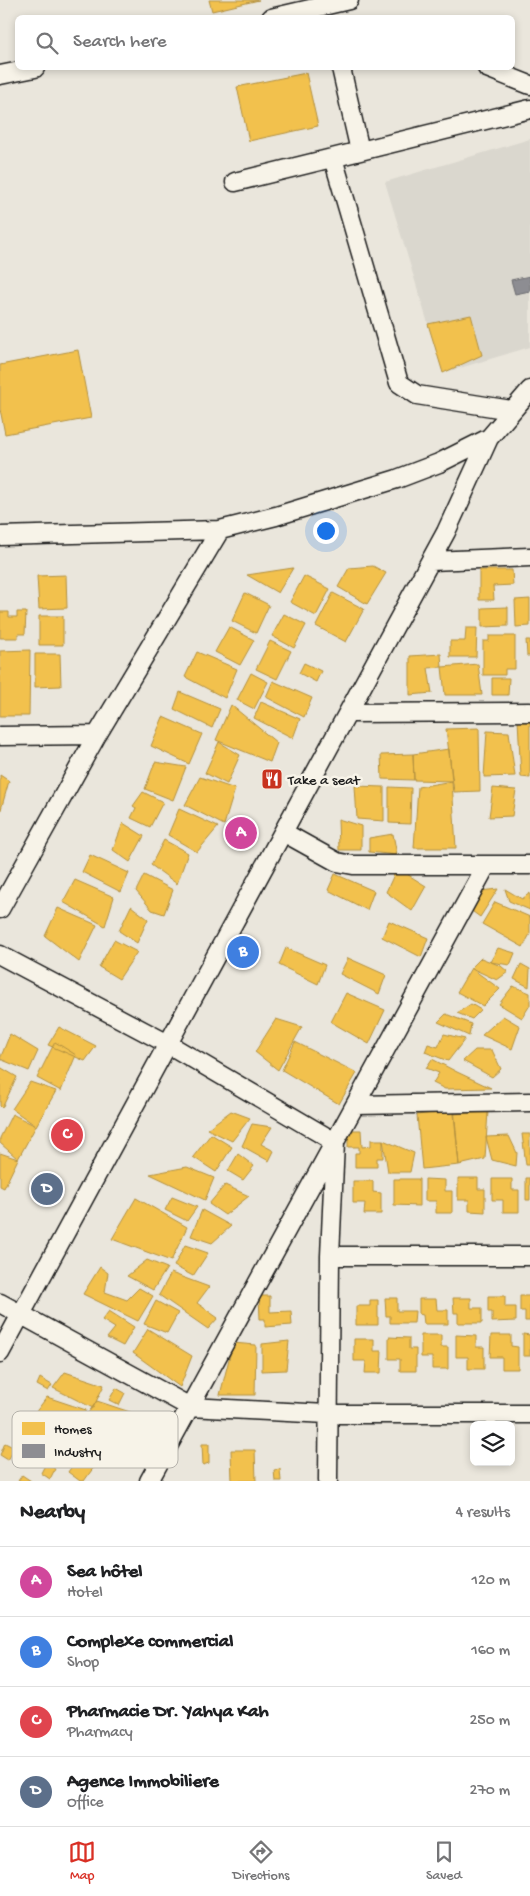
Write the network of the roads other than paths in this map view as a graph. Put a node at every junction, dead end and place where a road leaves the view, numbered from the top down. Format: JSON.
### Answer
{"nodes":[{"id":1,"x":349,"y":0,"type":"edge"},
{"id":2,"x":325,"y":8,"type":"edge"},
{"id":3,"x":287,"y":15,"type":"edge"},
{"id":4,"x":25,"y":70,"type":"edge"},
{"id":5,"x":340,"y":70,"type":"edge"},
{"id":6,"x":492,"y":70,"type":"edge"},
{"id":7,"x":0,"y":75,"type":"edge"},
{"id":8,"x":530,"y":85,"type":"edge"},
{"id":9,"x":530,"y":109,"type":"edge"},
{"id":10,"x":360,"y":151,"type":"junction"},
{"id":11,"x":333,"y":158,"type":"junction"},
{"id":12,"x":235,"y":182,"type":"dead end"},
{"id":13,"x":530,"y":390,"type":"edge"},
{"id":14,"x":511,"y":410,"type":"junction"},
{"id":15,"x":489,"y":438,"type":"junction"},
{"id":16,"x":220,"y":530,"type":"junction"},
{"id":17,"x":0,"y":536,"type":"edge"},
{"id":18,"x":530,"y":557,"type":"edge"},
{"id":19,"x":431,"y":561,"type":"junction"},
{"id":20,"x":530,"y":712,"type":"edge"},
{"id":21,"x":349,"y":713,"type":"junction"},
{"id":22,"x":97,"y":735,"type":"junction"},
{"id":23,"x":0,"y":736,"type":"edge"},
{"id":24,"x":283,"y":832,"type":"junction"},
{"id":25,"x":486,"y":866,"type":"junction"},
{"id":26,"x":530,"y":866,"type":"edge"},
{"id":27,"x":0,"y":908,"type":"edge"},
{"id":28,"x":0,"y":954,"type":"edge"},
{"id":29,"x":168,"y":1044,"type":"junction"},
{"id":30,"x":530,"y":1102,"type":"edge"},
{"id":31,"x":355,"y":1105,"type":"junction"},
{"id":32,"x":335,"y":1142,"type":"junction"},
{"id":33,"x":330,"y":1256,"type":"junction"},
{"id":34,"x":530,"y":1256,"type":"edge"},
{"id":35,"x":0,"y":1303,"type":"edge"},
{"id":36,"x":21,"y":1315,"type":"junction"},
{"id":37,"x":0,"y":1353,"type":"edge"},
{"id":38,"x":190,"y":1406,"type":"junction"},
{"id":39,"x":328,"y":1414,"type":"junction"},
{"id":40,"x":530,"y":1414,"type":"edge"},
{"id":41,"x":178,"y":1428,"type":"edge"},
{"id":42,"x":156,"y":1468,"type":"edge"},
{"id":43,"x":149,"y":1481,"type":"edge"},
{"id":44,"x":328,"y":1481,"type":"edge"}],
"edges":[{"from":1,"to":2,"type":"street"},
{"from":2,"to":3,"type":"street"},
{"from":4,"to":7,"type":"street"},
{"from":5,"to":10,"type":"street"},
{"from":6,"to":8,"type":"street"},
{"from":9,"to":10,"type":"street"},
{"from":10,"to":11,"type":"street"},
{"from":11,"to":12,"type":"street"},
{"from":11,"to":14,"type":"street"},
{"from":13,"to":14,"type":"street"},
{"from":14,"to":15,"type":"street"},
{"from":15,"to":16,"type":"street"},
{"from":15,"to":19,"type":"street"},
{"from":16,"to":17,"type":"street"},
{"from":16,"to":22,"type":"street"},
{"from":18,"to":19,"type":"street"},
{"from":19,"to":21,"type":"street"},
{"from":20,"to":21,"type":"street"},
{"from":21,"to":24,"type":"street"},
{"from":22,"to":23,"type":"street"},
{"from":22,"to":27,"type":"street"},
{"from":24,"to":25,"type":"street"},
{"from":24,"to":29,"type":"street"},
{"from":25,"to":26,"type":"street"},
{"from":25,"to":31,"type":"street"},
{"from":28,"to":29,"type":"street"},
{"from":29,"to":32,"type":"street"},
{"from":29,"to":36,"type":"street"},
{"from":30,"to":31,"type":"street"},
{"from":31,"to":32,"type":"street"},
{"from":32,"to":33,"type":"street"},
{"from":32,"to":38,"type":"street"},
{"from":33,"to":34,"type":"street"},
{"from":33,"to":39,"type":"street"},
{"from":35,"to":36,"type":"street"},
{"from":36,"to":37,"type":"street"},
{"from":36,"to":38,"type":"street"},
{"from":38,"to":39,"type":"street"},
{"from":38,"to":41,"type":"street"},
{"from":39,"to":40,"type":"street"},
{"from":39,"to":44,"type":"street"},
{"from":42,"to":43,"type":"street"}]}
